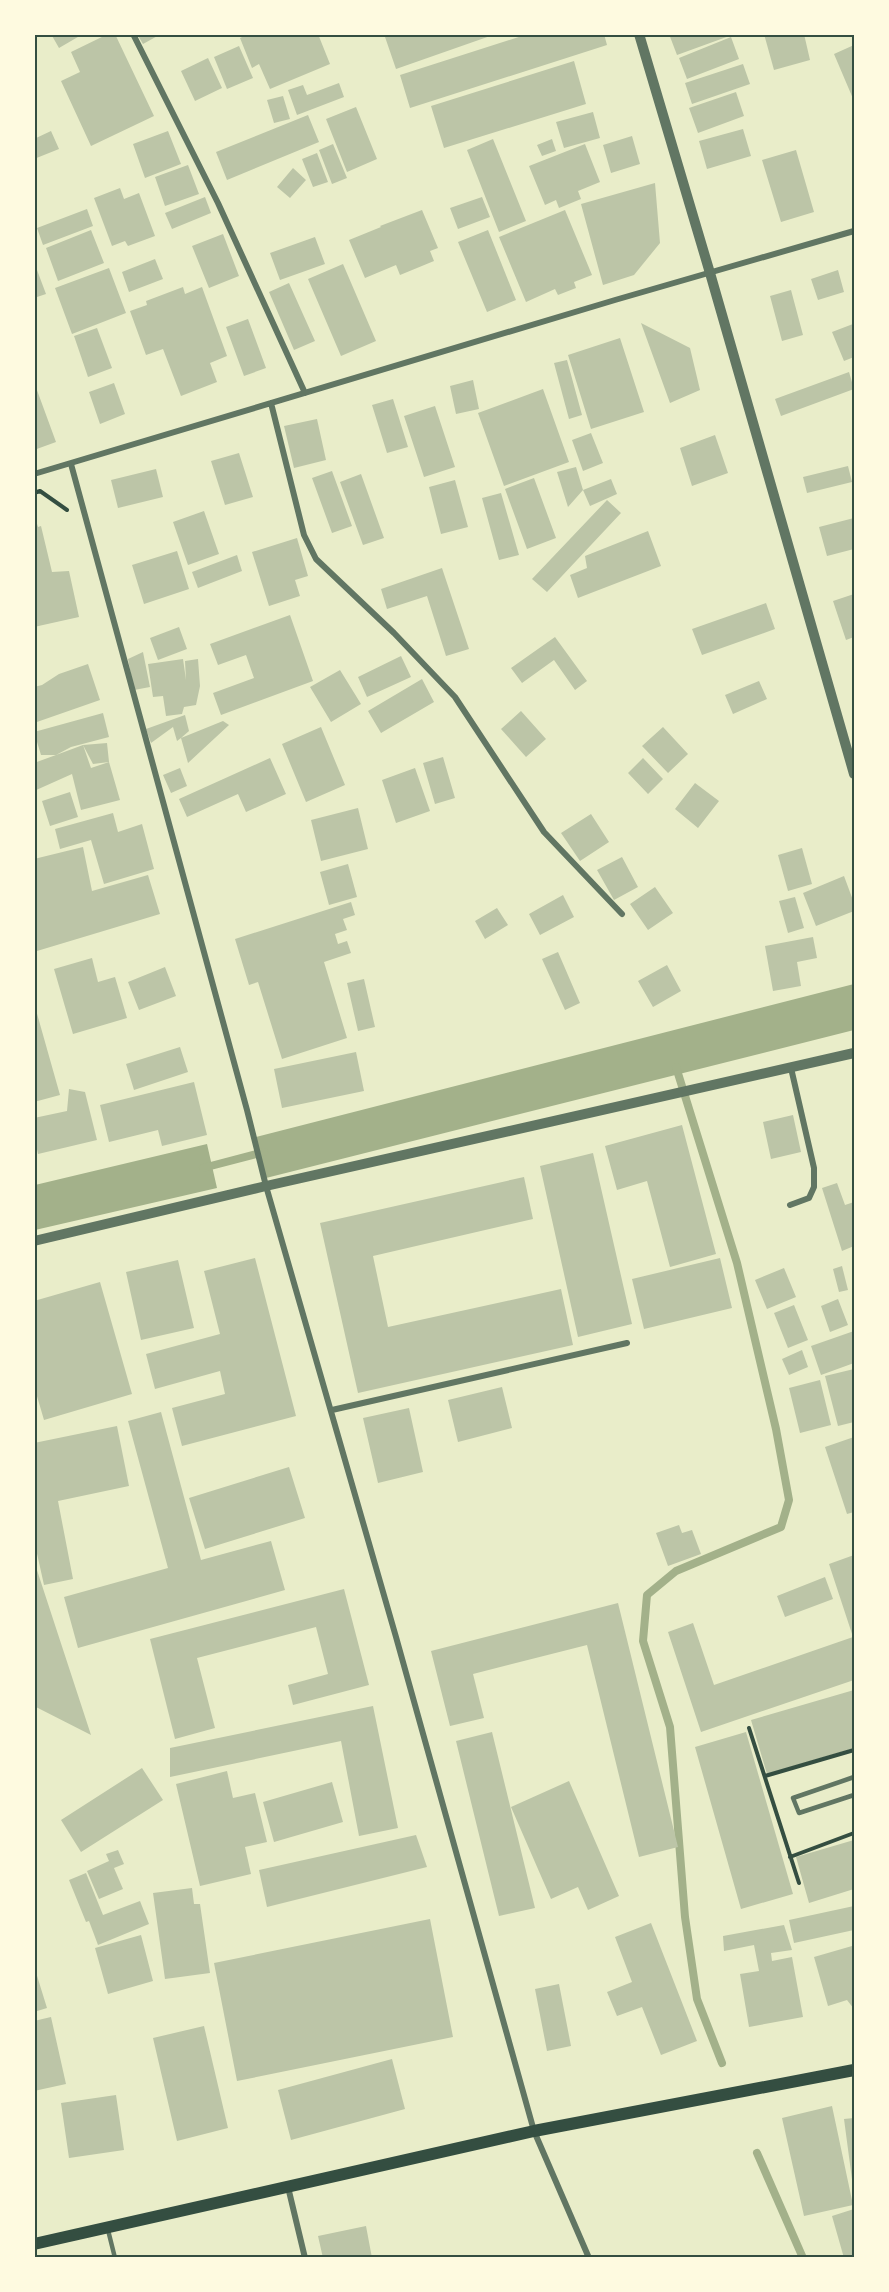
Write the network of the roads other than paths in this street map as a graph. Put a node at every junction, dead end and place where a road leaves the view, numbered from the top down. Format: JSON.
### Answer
{"nodes":[{"id":1,"x":133,"y":34,"type":"edge"},
{"id":2,"x":639,"y":34,"type":"edge"},
{"id":3,"x":855,"y":231,"type":"edge"},
{"id":4,"x":710,"y":273,"type":"junction"},
{"id":5,"x":305,"y":393,"type":"junction"},
{"id":6,"x":271,"y":404,"type":"junction"},
{"id":7,"x":71,"y":464,"type":"junction"},
{"id":8,"x":34,"y":474,"type":"edge"},
{"id":9,"x":855,"y":774,"type":"edge"},
{"id":10,"x":622,"y":914,"type":"dead end"},
{"id":11,"x":855,"y":1053,"type":"edge"},
{"id":12,"x":791,"y":1068,"type":"junction"},
{"id":13,"x":266,"y":1186,"type":"junction"},
{"id":14,"x":790,"y":1205,"type":"dead end"},
{"id":15,"x":34,"y":1241,"type":"edge"},
{"id":16,"x":627,"y":1343,"type":"dead end"},
{"id":17,"x":332,"y":1410,"type":"junction"},
{"id":18,"x":855,"y":1777,"type":"edge"},
{"id":19,"x":855,"y":1795,"type":"edge"},
{"id":20,"x":855,"y":2070,"type":"edge"},
{"id":21,"x":534,"y":2131,"type":"junction"},
{"id":22,"x":288,"y":2187,"type":"junction"},
{"id":23,"x":107,"y":2227,"type":"junction"},
{"id":24,"x":34,"y":2244,"type":"edge"},
{"id":25,"x":115,"y":2258,"type":"edge"},
{"id":26,"x":305,"y":2258,"type":"edge"},
{"id":27,"x":589,"y":2258,"type":"edge"}],
"edges":[{"from":1,"to":5,"type":"street"},
{"from":2,"to":4,"type":"street"},
{"from":3,"to":4,"type":"street"},
{"from":4,"to":5,"type":"street"},
{"from":4,"to":9,"type":"street"},
{"from":5,"to":6,"type":"street"},
{"from":6,"to":7,"type":"street"},
{"from":6,"to":10,"type":"street"},
{"from":7,"to":8,"type":"street"},
{"from":7,"to":13,"type":"street"},
{"from":11,"to":12,"type":"street"},
{"from":12,"to":13,"type":"street"},
{"from":12,"to":14,"type":"street"},
{"from":13,"to":15,"type":"street"},
{"from":13,"to":17,"type":"street"},
{"from":16,"to":17,"type":"street"},
{"from":17,"to":21,"type":"street"},
{"from":18,"to":19,"type":"lane"},
{"from":20,"to":21,"type":"main road"},
{"from":21,"to":22,"type":"main road"},
{"from":21,"to":27,"type":"street"},
{"from":22,"to":23,"type":"main road"},
{"from":22,"to":26,"type":"street"},
{"from":23,"to":24,"type":"main road"},
{"from":23,"to":25,"type":"lane"}]}
